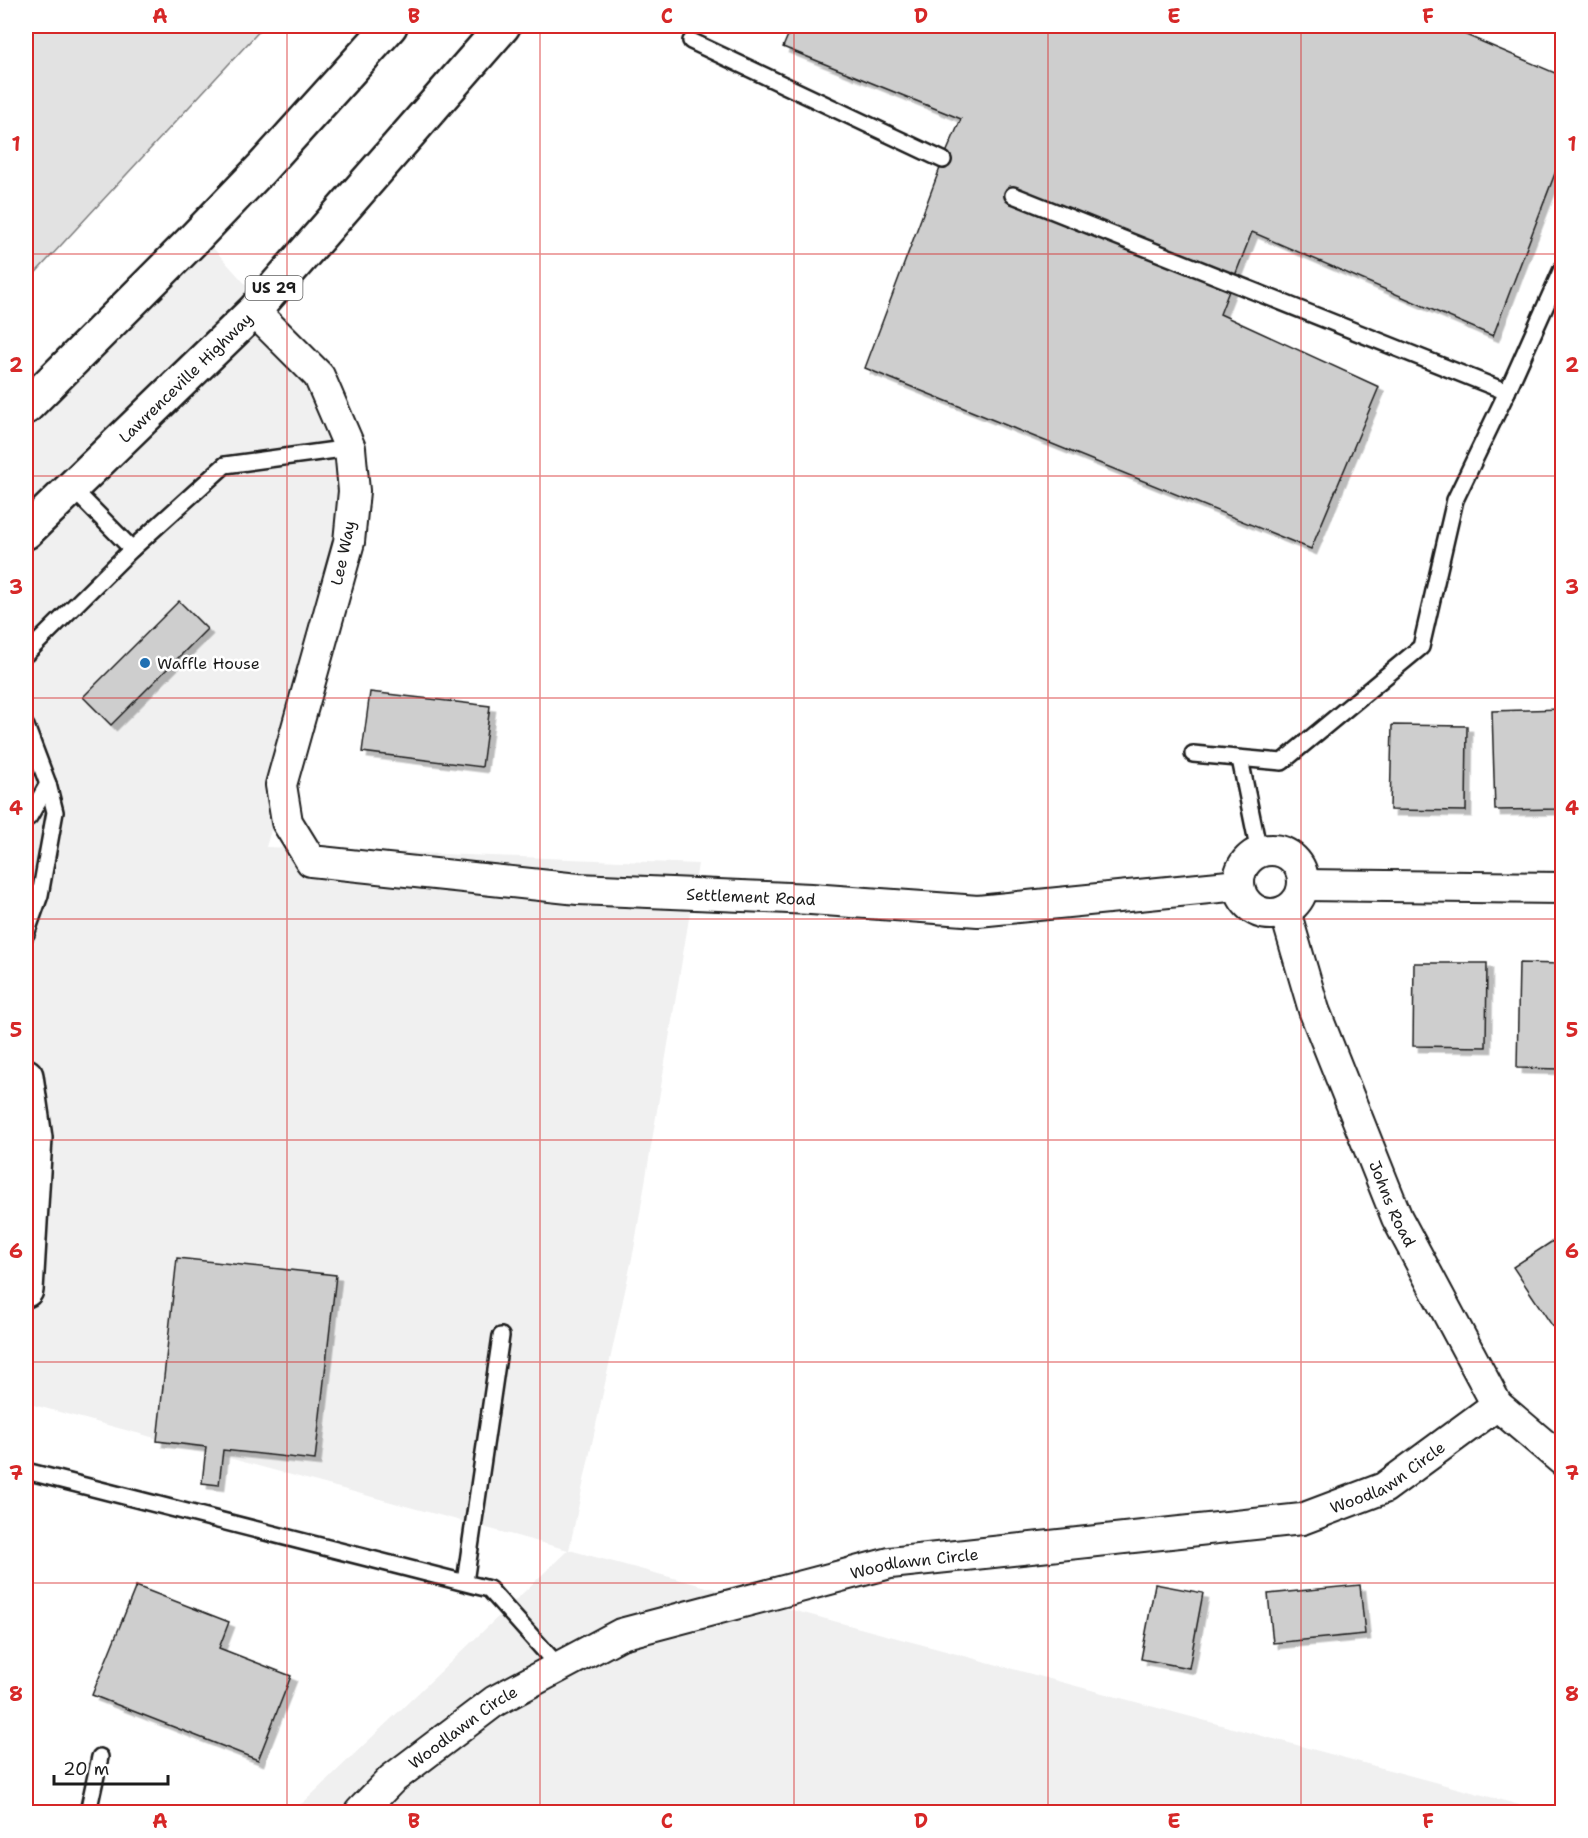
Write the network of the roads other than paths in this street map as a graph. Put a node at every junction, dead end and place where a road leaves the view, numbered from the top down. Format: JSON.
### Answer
{"nodes":[{"id":1,"x":390,"y":26,"type":"edge"},
{"id":2,"x":503,"y":26,"type":"edge"},
{"id":3,"x":691,"y":41,"type":"dead end"},
{"id":4,"x":943,"y":160,"type":"dead end"},
{"id":5,"x":1013,"y":195,"type":"dead end"},
{"id":6,"x":1563,"y":269,"type":"edge"},
{"id":7,"x":254,"y":311,"type":"junction"},
{"id":8,"x":1508,"y":392,"type":"junction"},
{"id":9,"x":26,"y":407,"type":"edge"},
{"id":10,"x":350,"y":448,"type":"junction"},
{"id":11,"x":72,"y":488,"type":"junction"},
{"id":12,"x":26,"y":532,"type":"edge"},
{"id":13,"x":132,"y":549,"type":"junction"},
{"id":14,"x":26,"y":654,"type":"edge"},
{"id":15,"x":26,"y":726,"type":"edge"},
{"id":16,"x":1193,"y":754,"type":"dead end"},
{"id":17,"x":1240,"y":759,"type":"junction"},
{"id":18,"x":48,"y":784,"type":"junction"},
{"id":19,"x":26,"y":819,"type":"edge"},
{"id":20,"x":287,"y":822,"type":"joint"},
{"id":21,"x":1259,"y":852,"type":"junction"},
{"id":22,"x":1239,"y":885,"type":"junction"},
{"id":23,"x":1303,"y":885,"type":"junction"},
{"id":24,"x":1563,"y":888,"type":"edge"},
{"id":25,"x":1285,"y":911,"type":"junction"},
{"id":26,"x":26,"y":934,"type":"edge"},
{"id":27,"x":26,"y":1076,"type":"edge"},
{"id":28,"x":26,"y":1282,"type":"edge"},
{"id":29,"x":501,"y":1336,"type":"dead end"},
{"id":30,"x":1497,"y":1405,"type":"junction"},
{"id":31,"x":1563,"y":1460,"type":"edge"},
{"id":32,"x":26,"y":1471,"type":"edge"},
{"id":33,"x":465,"y":1582,"type":"junction"},
{"id":34,"x":559,"y":1668,"type":"junction"},
{"id":35,"x":100,"y":1757,"type":"dead end"},
{"id":36,"x":88,"y":1812,"type":"edge"},
{"id":37,"x":360,"y":1812,"type":"edge"}],
"edges":[{"from":1,"to":9,"type":"main road"},
{"from":2,"to":7,"type":"main road","name":"Lawrenceville Highway","number":"US 29"},
{"from":3,"to":4,"type":"lane"},
{"from":5,"to":8,"type":"lane"},
{"from":6,"to":8,"type":"lane"},
{"from":7,"to":10,"type":"street","name":"Lee Way"},
{"from":7,"to":11,"type":"main road","name":"Lawrenceville Highway","number":"US 29"},
{"from":8,"to":17,"type":"lane"},
{"from":10,"to":13,"type":"lane"},
{"from":10,"to":20,"type":"street","name":"Lee Way"},
{"from":11,"to":12,"type":"main road","name":"Lawrenceville Highway","number":"US 29"},
{"from":11,"to":13,"type":"lane"},
{"from":13,"to":14,"type":"lane"},
{"from":15,"to":18,"type":"lane"},
{"from":16,"to":17,"type":"lane"},
{"from":17,"to":21,"type":"lane"},
{"from":18,"to":19,"type":"lane"},
{"from":18,"to":26,"type":"lane"},
{"from":20,"to":22,"type":"street","name":"Settlement Road"},
{"from":21,"to":22,"type":"street"},
{"from":21,"to":23,"type":"street"},
{"from":22,"to":25,"type":"street"},
{"from":23,"to":24,"type":"street"},
{"from":23,"to":25,"type":"street"},
{"from":25,"to":30,"type":"street","name":"Johns Road"},
{"from":27,"to":28,"type":"main road"},
{"from":29,"to":33,"type":"lane"},
{"from":30,"to":31,"type":"street","name":"Johns Road"},
{"from":30,"to":34,"type":"street","name":"Woodlawn Circle"},
{"from":32,"to":33,"type":"lane"},
{"from":33,"to":34,"type":"lane"},
{"from":34,"to":37,"type":"street","name":"Woodlawn Circle"},
{"from":35,"to":36,"type":"lane"}]}
